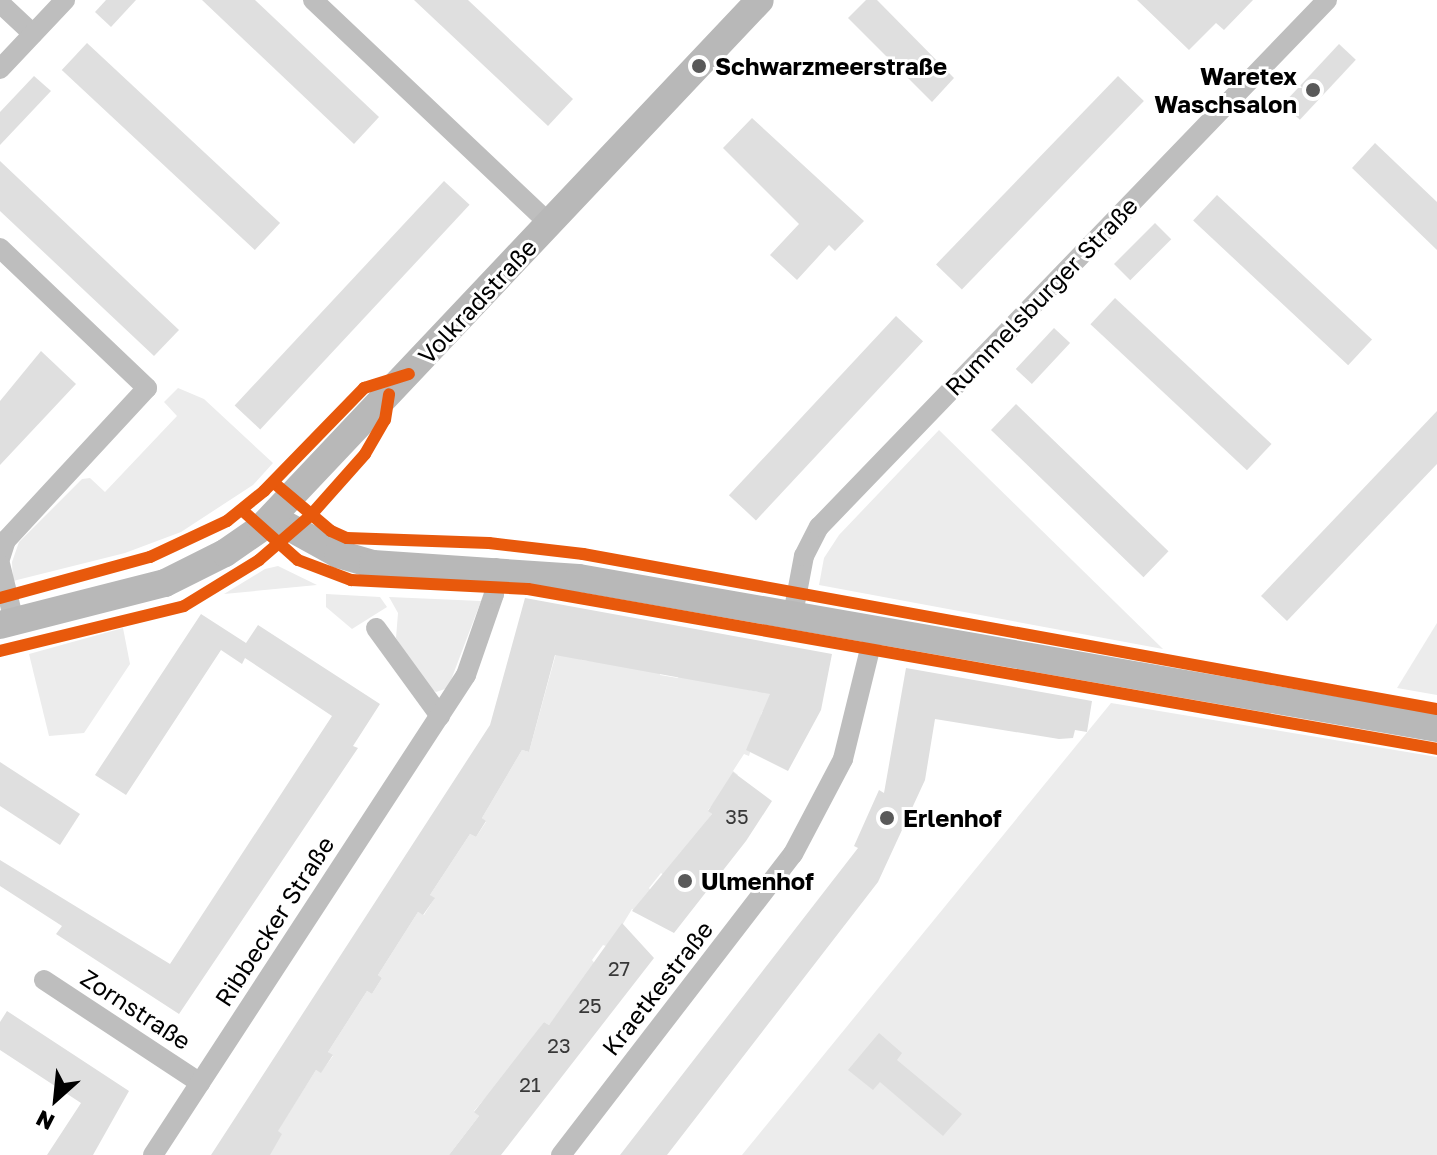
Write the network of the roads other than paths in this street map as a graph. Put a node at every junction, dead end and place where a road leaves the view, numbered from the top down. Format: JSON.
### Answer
{"nodes":[{"id":1,"x":65,"y":0,"type":"edge"},
{"id":2,"x":313,"y":0,"type":"edge"},
{"id":3,"x":760,"y":0,"type":"edge"},
{"id":4,"x":1327,"y":0,"type":"edge"},
{"id":5,"x":0,"y":3,"type":"edge"},
{"id":6,"x":33,"y":34,"type":"junction"},
{"id":7,"x":0,"y":69,"type":"edge"},
{"id":8,"x":550,"y":224,"type":"junction"},
{"id":9,"x":0,"y":248,"type":"edge"},
{"id":10,"x":273,"y":518,"type":"junction"},
{"id":11,"x":0,"y":558,"type":"edge"},
{"id":12,"x":0,"y":564,"type":"edge"},
{"id":13,"x":496,"y":568,"type":"junction"},
{"id":14,"x":793,"y":614,"type":"junction"},
{"id":15,"x":7,"y":623,"type":"edge"},
{"id":16,"x":376,"y":628,"type":"dead end"},
{"id":17,"x":875,"y":629,"type":"junction"},
{"id":18,"x":440,"y":716,"type":"junction"},
{"id":19,"x":1437,"y":728,"type":"edge"},
{"id":20,"x":44,"y":980,"type":"dead end"},
{"id":21,"x":200,"y":1083,"type":"junction"},
{"id":22,"x":153,"y":1155,"type":"edge"},
{"id":23,"x":561,"y":1155,"type":"edge"}],
"edges":[{"from":1,"to":6,"type":"street"},
{"from":2,"to":8,"type":"street","name":"Volkradstraße"},
{"from":3,"to":8,"type":"street","name":"Volkradstraße"},
{"from":4,"to":14,"type":"street","name":"Rummelsburger Straße"},
{"from":5,"to":6,"type":"street"},
{"from":6,"to":7,"type":"street"},
{"from":8,"to":10,"type":"street","name":"Volkradstraße"},
{"from":9,"to":11,"type":"street"},
{"from":10,"to":13,"type":"street"},
{"from":10,"to":15,"type":"street"},
{"from":12,"to":15,"type":"street"},
{"from":13,"to":14,"type":"street"},
{"from":13,"to":18,"type":"street","name":"Ribbecker Straße"},
{"from":14,"to":17,"type":"street"},
{"from":16,"to":18,"type":"street"},
{"from":17,"to":19,"type":"street"},
{"from":17,"to":23,"type":"street","name":"Kraetkestraße"},
{"from":18,"to":21,"type":"street","name":"Ribbecker Straße"},
{"from":20,"to":21,"type":"street","name":"Zornstraße"},
{"from":21,"to":22,"type":"street","name":"Ribbecker Straße"}]}
